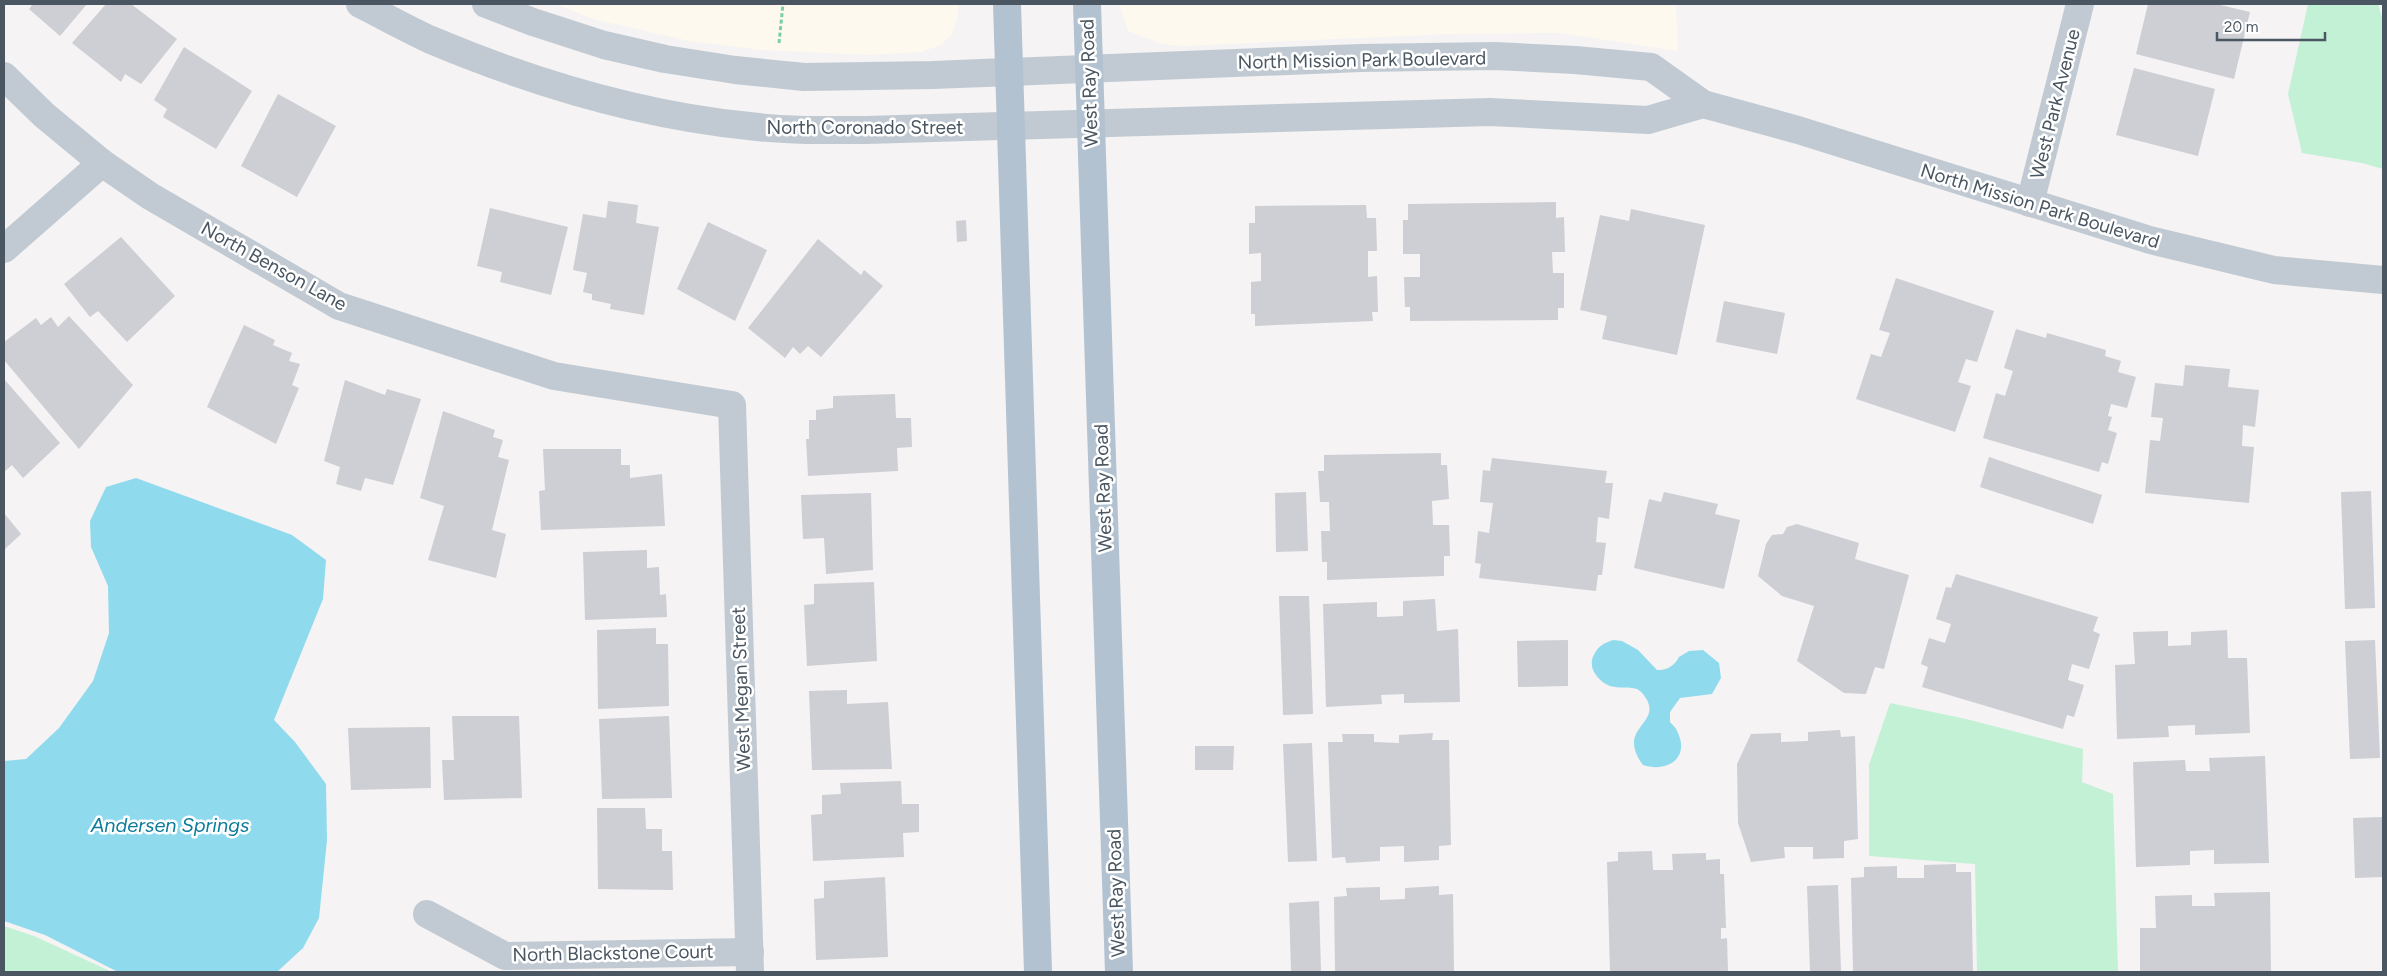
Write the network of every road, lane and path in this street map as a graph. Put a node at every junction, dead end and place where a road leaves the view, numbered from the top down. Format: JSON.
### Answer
{"nodes":[{"id":1,"x":360,"y":4,"type":"edge"},
{"id":2,"x":486,"y":4,"type":"edge"},
{"id":3,"x":783,"y":4,"type":"edge"},
{"id":4,"x":1007,"y":4,"type":"edge"},
{"id":5,"x":1086,"y":4,"type":"edge"},
{"id":6,"x":2080,"y":4,"type":"edge"},
{"id":7,"x":1090,"y":68,"type":"junction"},
{"id":8,"x":1009,"y":72,"type":"junction"},
{"id":9,"x":775,"y":74,"type":"junction"},
{"id":10,"x":4,"y":76,"type":"edge"},
{"id":11,"x":1703,"y":104,"type":"junction"},
{"id":12,"x":1091,"y":123,"type":"junction"},
{"id":13,"x":1011,"y":125,"type":"junction"},
{"id":14,"x":102,"y":163,"type":"junction"},
{"id":15,"x":2030,"y":203,"type":"junction"},
{"id":16,"x":4,"y":249,"type":"edge"},
{"id":17,"x":2383,"y":280,"type":"edge"},
{"id":18,"x":732,"y":405,"type":"joint"},
{"id":19,"x":428,"y":914,"type":"dead end"},
{"id":20,"x":750,"y":962,"type":"edge"},
{"id":21,"x":1038,"y":972,"type":"edge"},
{"id":22,"x":1119,"y":972,"type":"edge"}],
"edges":[{"from":1,"to":13,"type":"street","name":"North Coronado Street"},
{"from":2,"to":9,"type":"street"},
{"from":3,"to":9,"type":"path"},
{"from":4,"to":8,"type":"main road"},
{"from":5,"to":7,"type":"main road","name":"West Ray Road"},
{"from":6,"to":15,"type":"street","name":"West Park Avenue"},
{"from":7,"to":8,"type":"street","name":"North Mission Park Boulevard"},
{"from":7,"to":11,"type":"street","name":"North Mission Park Boulevard"},
{"from":7,"to":12,"type":"main road","name":"West Ray Road"},
{"from":8,"to":9,"type":"street"},
{"from":8,"to":13,"type":"main road"},
{"from":10,"to":14,"type":"street","name":"North Benson Lane"},
{"from":11,"to":12,"type":"street"},
{"from":11,"to":15,"type":"street","name":"North Mission Park Boulevard"},
{"from":12,"to":13,"type":"street","name":"North Coronado Street"},
{"from":12,"to":22,"type":"main road","name":"West Ray Road"},
{"from":13,"to":21,"type":"main road"},
{"from":14,"to":16,"type":"street"},
{"from":14,"to":18,"type":"street","name":"North Benson Lane"},
{"from":15,"to":17,"type":"street","name":"North Mission Park Boulevard"},
{"from":18,"to":20,"type":"street","name":"West Megan Street"},
{"from":19,"to":20,"type":"street","name":"North Blackstone Court"}]}
